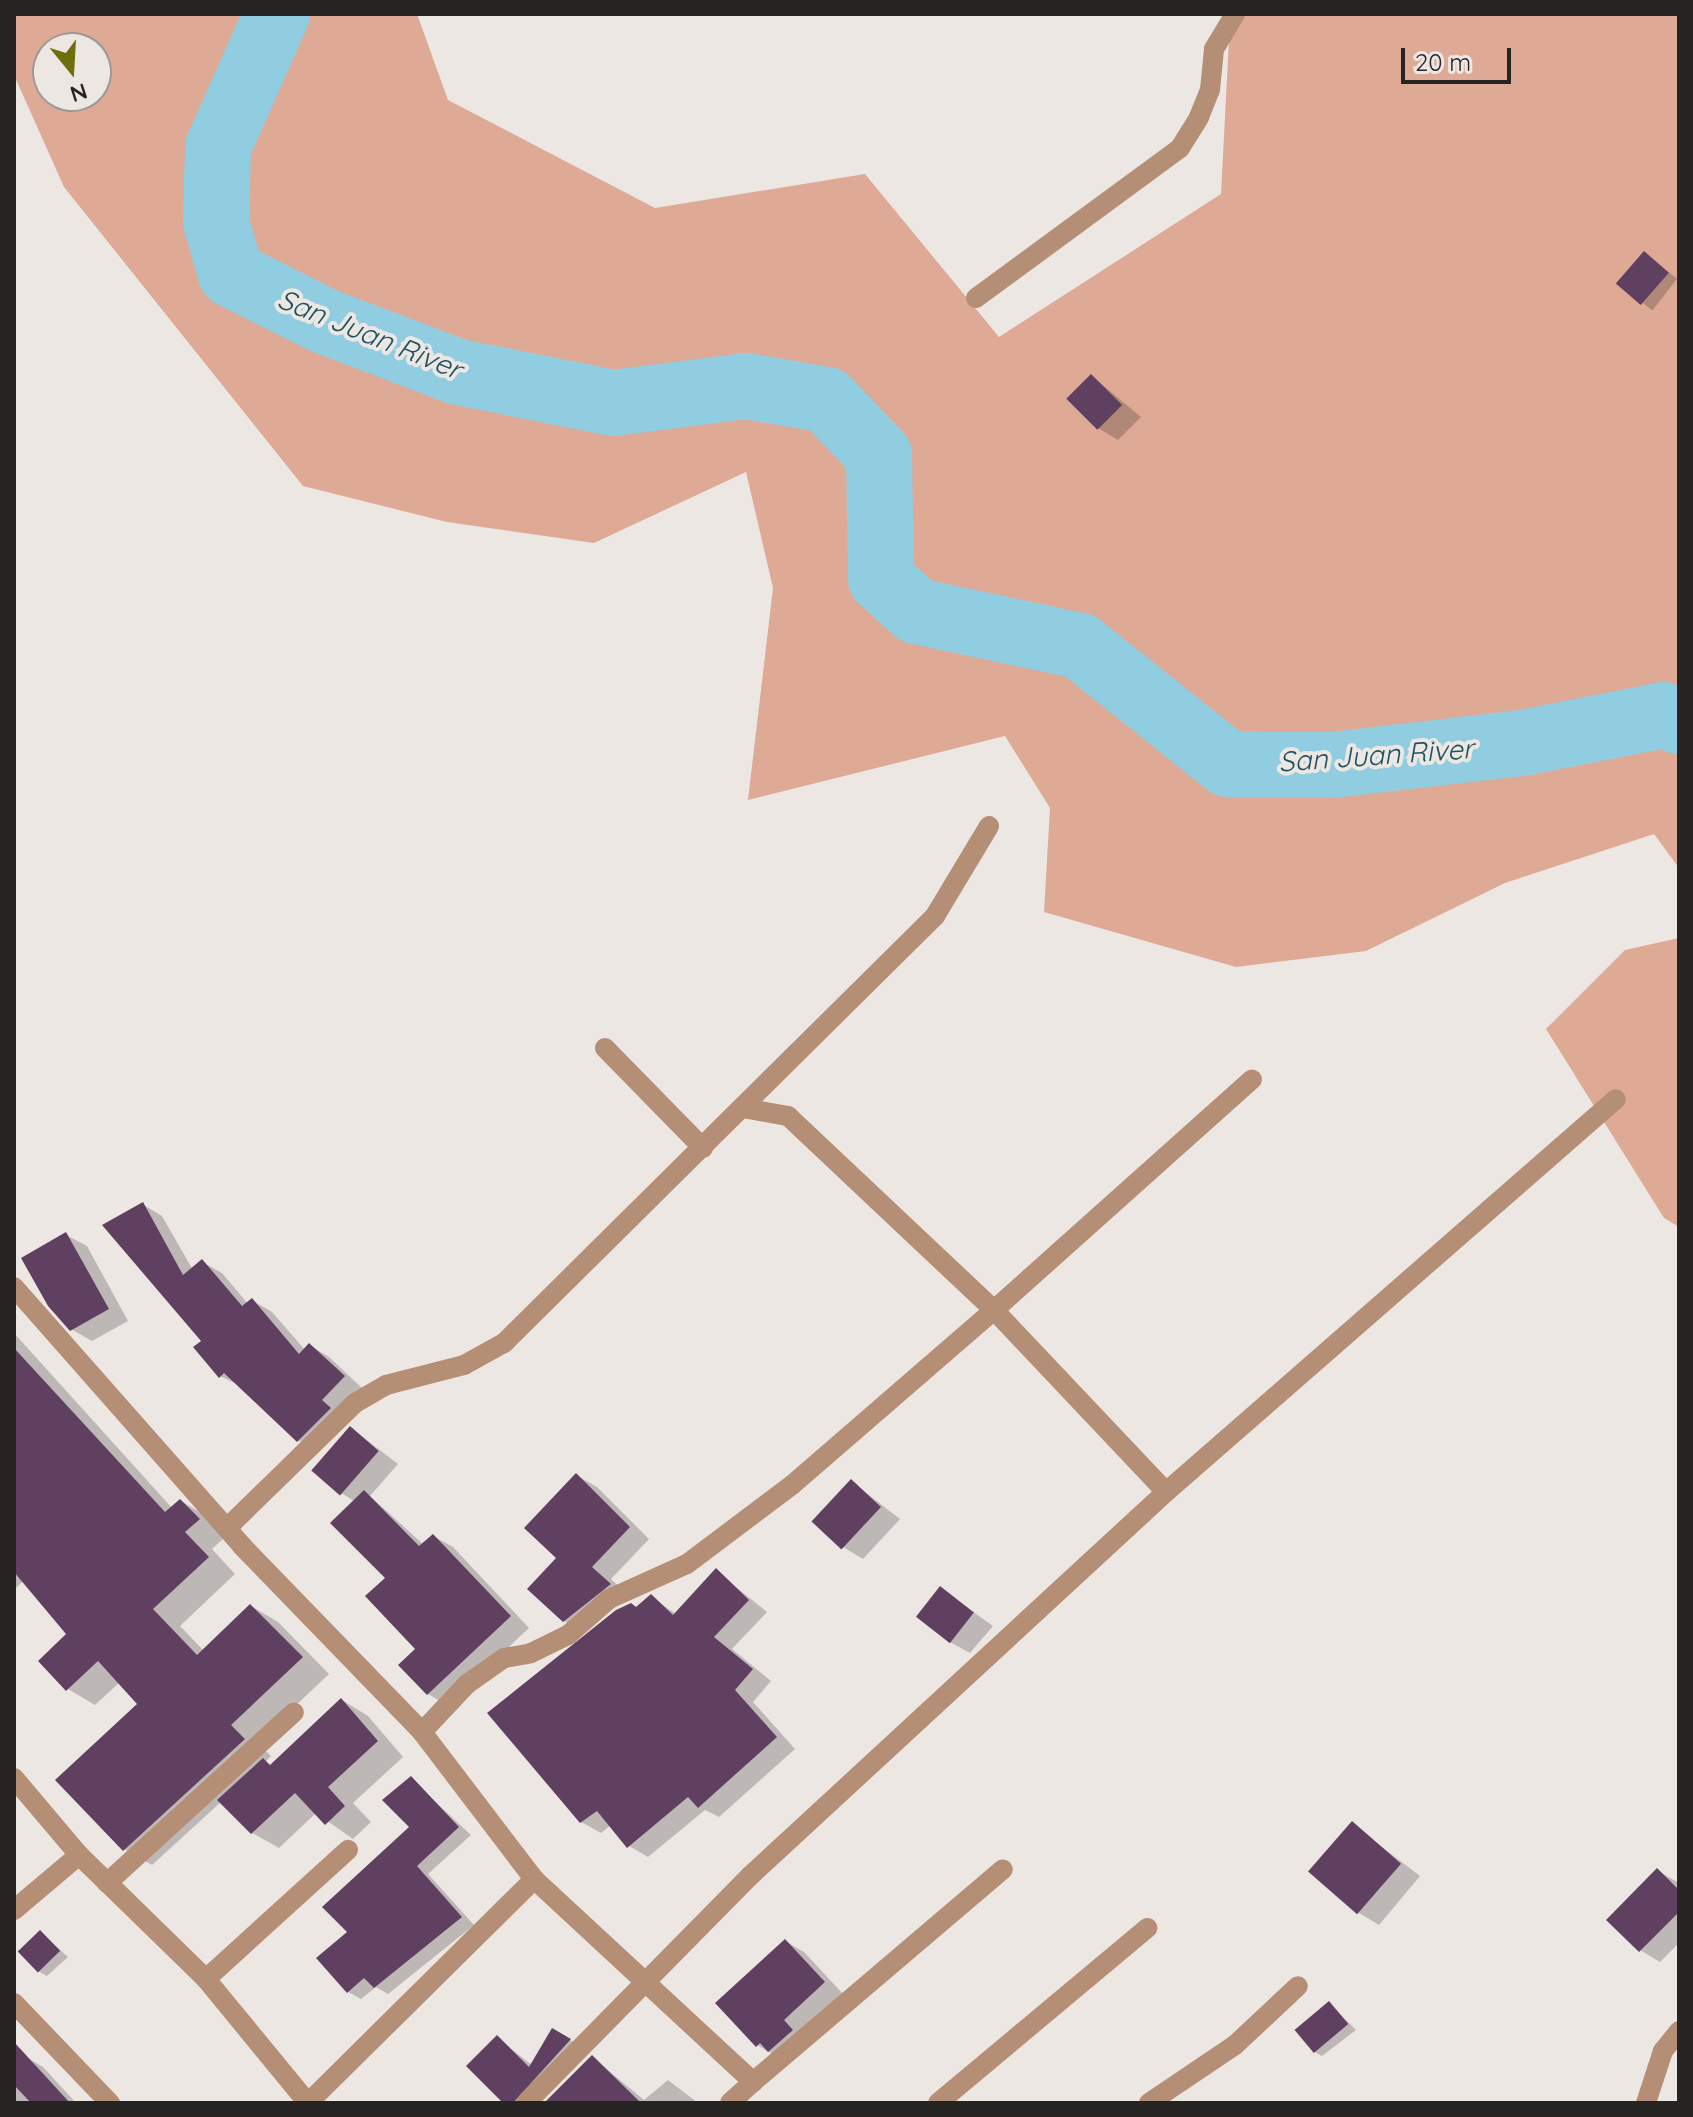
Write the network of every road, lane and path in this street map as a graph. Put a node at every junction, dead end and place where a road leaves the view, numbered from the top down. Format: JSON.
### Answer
{"nodes":[{"id":1,"x":1235,"y":14,"type":"edge"},
{"id":2,"x":976,"y":298,"type":"dead end"},
{"id":3,"x":989,"y":826,"type":"dead end"},
{"id":4,"x":605,"y":1048,"type":"dead end"},
{"id":5,"x":1252,"y":1079,"type":"dead end"},
{"id":6,"x":1616,"y":1099,"type":"dead end"},
{"id":7,"x":743,"y":1108,"type":"junction"},
{"id":8,"x":703,"y":1148,"type":"junction"},
{"id":9,"x":14,"y":1287,"type":"edge"},
{"id":10,"x":994,"y":1310,"type":"junction"},
{"id":11,"x":1166,"y":1492,"type":"junction"},
{"id":12,"x":228,"y":1527,"type":"junction"},
{"id":13,"x":294,"y":1712,"type":"dead end"},
{"id":14,"x":422,"y":1732,"type":"junction"},
{"id":15,"x":14,"y":1778,"type":"edge"},
{"id":16,"x":348,"y":1850,"type":"dead end"},
{"id":17,"x":79,"y":1855,"type":"junction"},
{"id":18,"x":1003,"y":1869,"type":"dead end"},
{"id":19,"x":534,"y":1879,"type":"junction"},
{"id":20,"x":107,"y":1883,"type":"junction"},
{"id":21,"x":14,"y":1910,"type":"edge"},
{"id":22,"x":1147,"y":1928,"type":"dead end"},
{"id":23,"x":206,"y":1979,"type":"junction"},
{"id":24,"x":647,"y":1979,"type":"junction"},
{"id":25,"x":1298,"y":1986,"type":"dead end"},
{"id":26,"x":14,"y":2003,"type":"edge"},
{"id":27,"x":1679,"y":2031,"type":"edge"},
{"id":28,"x":753,"y":2082,"type":"junction"},
{"id":29,"x":110,"y":2103,"type":"edge"},
{"id":30,"x":526,"y":2103,"type":"edge"},
{"id":31,"x":730,"y":2103,"type":"edge"},
{"id":32,"x":938,"y":2103,"type":"edge"},
{"id":33,"x":1149,"y":2103,"type":"edge"},
{"id":34,"x":1646,"y":2103,"type":"edge"}],
"edges":[{"from":1,"to":2,"type":"street"},
{"from":3,"to":7,"type":"street"},
{"from":4,"to":8,"type":"street"},
{"from":5,"to":10,"type":"street"},
{"from":6,"to":11,"type":"street"},
{"from":7,"to":8,"type":"street"},
{"from":7,"to":10,"type":"street"},
{"from":8,"to":12,"type":"street"},
{"from":9,"to":12,"type":"street"},
{"from":10,"to":11,"type":"street"},
{"from":10,"to":14,"type":"street"},
{"from":11,"to":24,"type":"street"},
{"from":12,"to":14,"type":"street"},
{"from":13,"to":20,"type":"street"},
{"from":14,"to":19,"type":"street"},
{"from":15,"to":17,"type":"street"},
{"from":16,"to":23,"type":"street"},
{"from":17,"to":20,"type":"street"},
{"from":17,"to":21,"type":"street"},
{"from":18,"to":28,"type":"street"},
{"from":19,"to":23,"type":"street"},
{"from":19,"to":24,"type":"street"},
{"from":20,"to":23,"type":"street"},
{"from":22,"to":32,"type":"street"},
{"from":24,"to":28,"type":"street"},
{"from":24,"to":30,"type":"street"},
{"from":25,"to":33,"type":"street"},
{"from":26,"to":29,"type":"street"},
{"from":27,"to":34,"type":"street"},
{"from":28,"to":31,"type":"street"}]}
